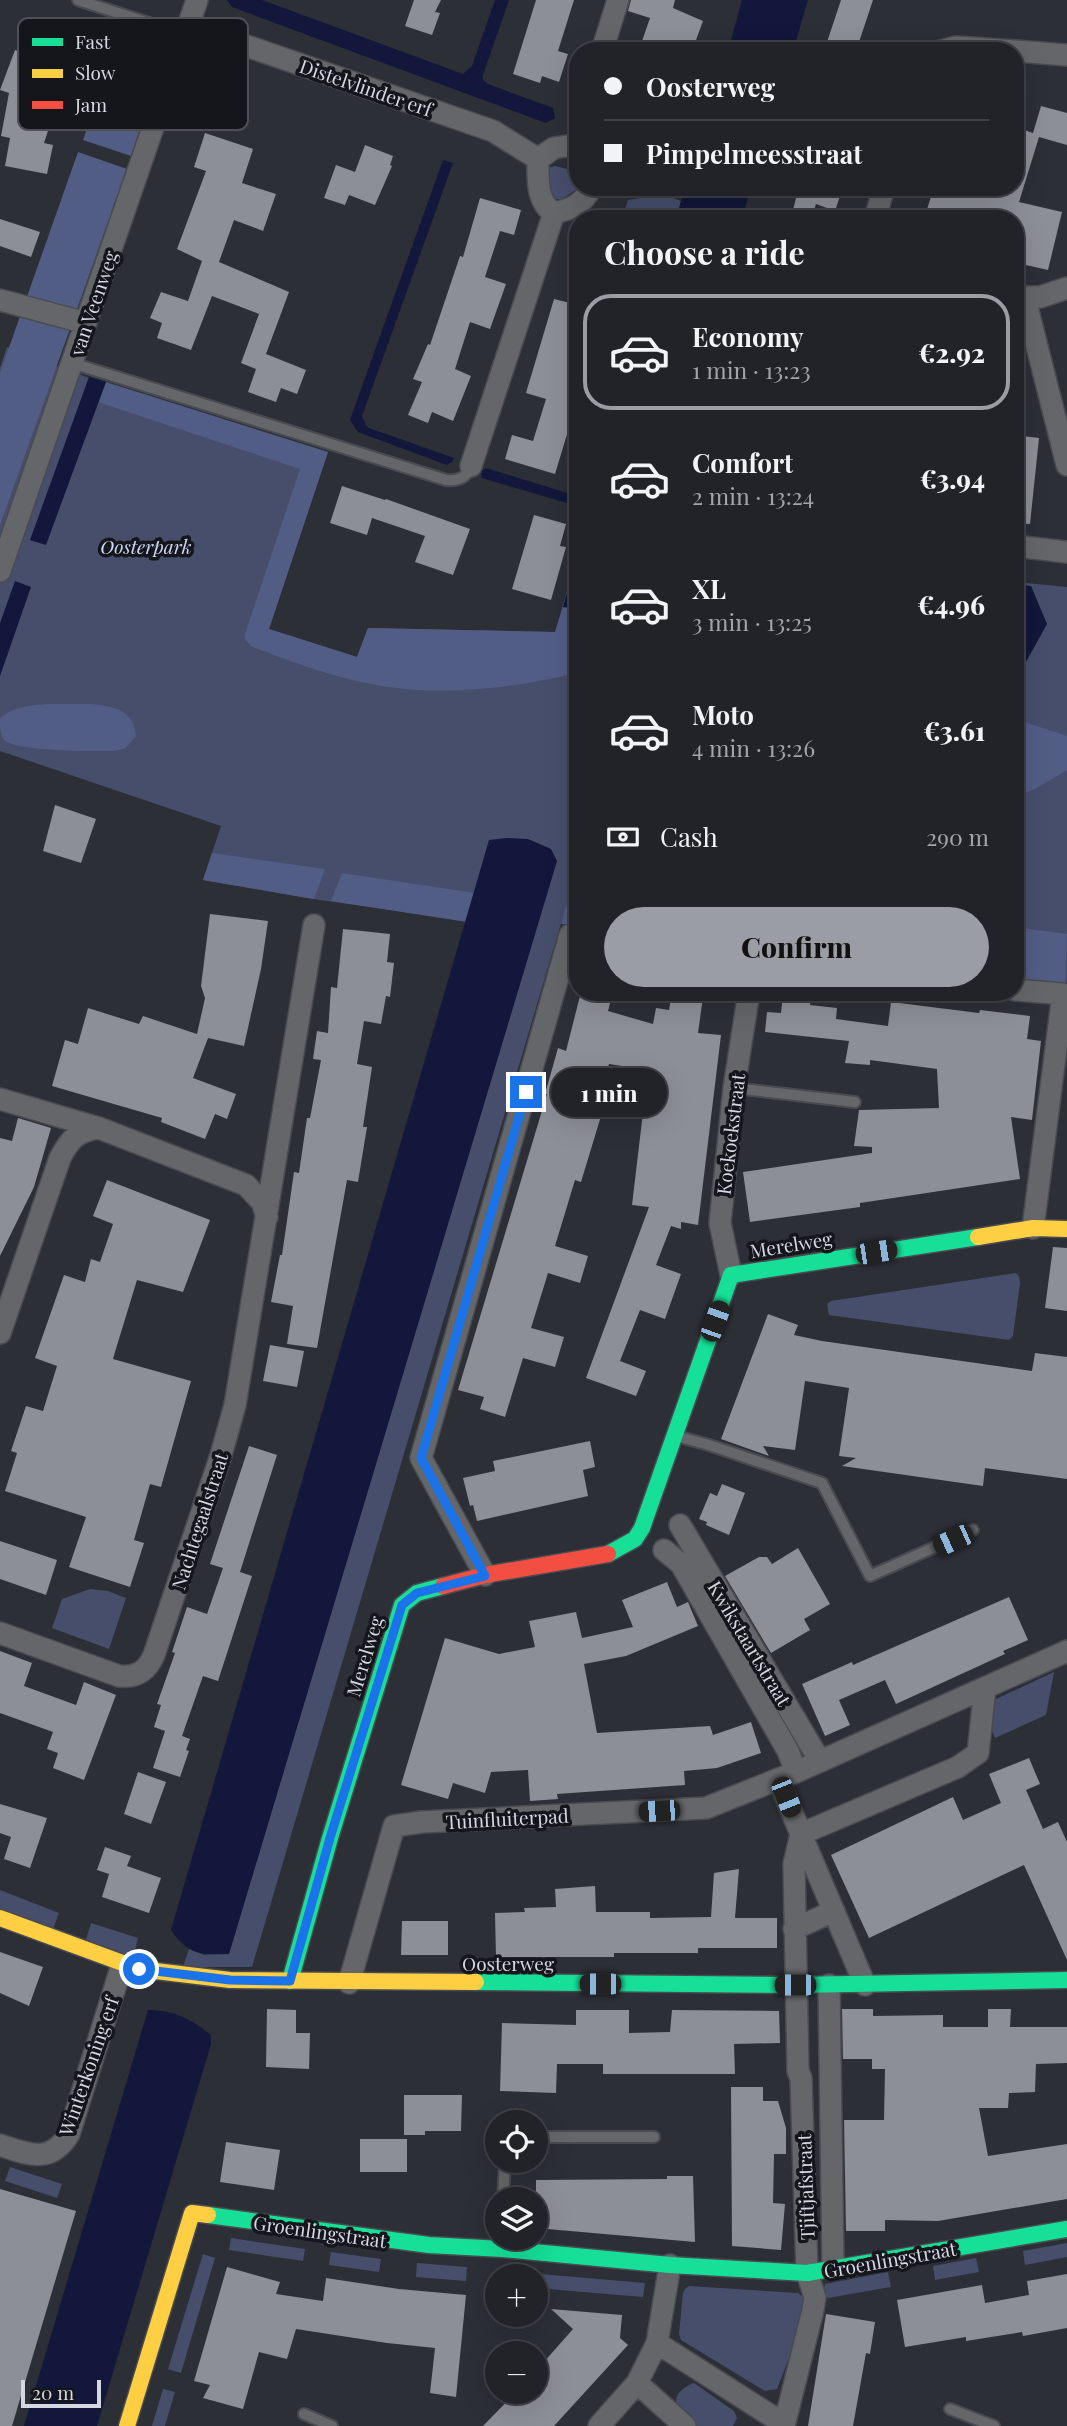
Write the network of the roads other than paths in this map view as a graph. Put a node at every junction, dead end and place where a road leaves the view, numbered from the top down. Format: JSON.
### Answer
{"nodes":[{"id":1,"x":78,"y":0,"type":"edge"},
{"id":2,"x":197,"y":0,"type":"edge"},
{"id":3,"x":618,"y":0,"type":"edge"},
{"id":4,"x":142,"y":18,"type":"edge"},
{"id":5,"x":192,"y":18,"type":"edge"},
{"id":6,"x":605,"y":42,"type":"edge"},
{"id":7,"x":248,"y":51,"type":"edge"},
{"id":8,"x":1024,"y":52,"type":"edge"},
{"id":9,"x":1067,"y":55,"type":"edge"},
{"id":10,"x":153,"y":130,"type":"edge"},
{"id":11,"x":569,"y":143,"type":"edge"},
{"id":12,"x":538,"y":159,"type":"junction"},
{"id":13,"x":588,"y":196,"type":"edge"},
{"id":14,"x":554,"y":213,"type":"junction"},
{"id":15,"x":1067,"y":288,"type":"edge"},
{"id":16,"x":1024,"y":298,"type":"edge"},
{"id":17,"x":0,"y":300,"type":"edge"},
{"id":18,"x":1024,"y":312,"type":"edge"},
{"id":19,"x":86,"y":323,"type":"junction"},
{"id":20,"x":72,"y":363,"type":"junction"},
{"id":21,"x":471,"y":466,"type":"joint"},
{"id":22,"x":1067,"y":466,"type":"edge"},
{"id":23,"x":1024,"y":547,"type":"edge"},
{"id":24,"x":1067,"y":552,"type":"edge"},
{"id":25,"x":0,"y":571,"type":"edge"},
{"id":26,"x":314,"y":925,"type":"dead end"},
{"id":27,"x":569,"y":939,"type":"edge"},
{"id":28,"x":1024,"y":991,"type":"edge"},
{"id":29,"x":748,"y":1001,"type":"edge"},
{"id":30,"x":734,"y":1088,"type":"junction"},
{"id":31,"x":0,"y":1099,"type":"edge"},
{"id":32,"x":855,"y":1101,"type":"dead end"},
{"id":33,"x":99,"y":1128,"type":"junction"},
{"id":34,"x":267,"y":1217,"type":"junction"},
{"id":35,"x":1033,"y":1228,"type":"junction"},
{"id":36,"x":1067,"y":1229,"type":"edge"},
{"id":37,"x":732,"y":1275,"type":"junction"},
{"id":38,"x":0,"y":1333,"type":"edge"},
{"id":39,"x":673,"y":1435,"type":"junction"},
{"id":40,"x":680,"y":1525,"type":"dead end"},
{"id":41,"x":973,"y":1530,"type":"dead end"},
{"id":42,"x":664,"y":1550,"type":"dead end"},
{"id":43,"x":485,"y":1576,"type":"junction"},
{"id":44,"x":717,"y":1607,"type":"junction"},
{"id":45,"x":0,"y":1633,"type":"edge"},
{"id":46,"x":739,"y":1646,"type":"junction"},
{"id":47,"x":1067,"y":1651,"type":"edge"},
{"id":48,"x":985,"y":1688,"type":"junction"},
{"id":49,"x":820,"y":1761,"type":"junction"},
{"id":50,"x":787,"y":1775,"type":"junction"},
{"id":51,"x":801,"y":1834,"type":"junction"},
{"id":52,"x":834,"y":1910,"type":"junction"},
{"id":53,"x":0,"y":1918,"type":"edge"},
{"id":54,"x":794,"y":1929,"type":"junction"},
{"id":55,"x":122,"y":1965,"type":"junction"},
{"id":56,"x":1067,"y":1980,"type":"edge"},
{"id":57,"x":290,"y":1981,"type":"junction"},
{"id":58,"x":349,"y":1983,"type":"junction"},
{"id":59,"x":795,"y":1985,"type":"junction"},
{"id":60,"x":829,"y":1985,"type":"junction"},
{"id":61,"x":865,"y":1985,"type":"junction"},
{"id":62,"x":830,"y":2077,"type":"junction"},
{"id":63,"x":801,"y":2078,"type":"junction"},
{"id":64,"x":548,"y":2137,"type":"edge"},
{"id":65,"x":654,"y":2137,"type":"dead end"},
{"id":66,"x":0,"y":2145,"type":"edge"},
{"id":67,"x":1067,"y":2229,"type":"edge"},
{"id":68,"x":485,"y":2244,"type":"edge"},
{"id":69,"x":548,"y":2250,"type":"edge"},
{"id":70,"x":670,"y":2265,"type":"junction"},
{"id":71,"x":833,"y":2268,"type":"junction"},
{"id":72,"x":807,"y":2273,"type":"junction"},
{"id":73,"x":657,"y":2343,"type":"junction"},
{"id":74,"x":637,"y":2383,"type":"junction"},
{"id":75,"x":950,"y":2409,"type":"dead end"},
{"id":76,"x":304,"y":2414,"type":"dead end"},
{"id":77,"x":784,"y":2425,"type":"edge"},
{"id":78,"x":127,"y":2426,"type":"edge"},
{"id":79,"x":332,"y":2426,"type":"edge"},
{"id":80,"x":599,"y":2426,"type":"edge"},
{"id":81,"x":685,"y":2426,"type":"edge"},
{"id":82,"x":994,"y":2426,"type":"edge"}],
"edges":[{"from":1,"to":4,"type":"lane"},
{"from":2,"to":5,"type":"street","name":"van Veenweg"},
{"from":3,"to":6,"type":"street"},
{"from":7,"to":12,"type":"street","name":"Distelvlinder erf"},
{"from":8,"to":9,"type":"street"},
{"from":10,"to":19,"type":"street","name":"van Veenweg"},
{"from":11,"to":12,"type":"street"},
{"from":12,"to":14,"type":"street"},
{"from":13,"to":14,"type":"street"},
{"from":14,"to":21,"type":"street"},
{"from":15,"to":16,"type":"street"},
{"from":17,"to":19,"type":"street"},
{"from":18,"to":22,"type":"street"},
{"from":19,"to":20,"type":"street","name":"van Veenweg"},
{"from":20,"to":21,"type":"lane"},
{"from":20,"to":25,"type":"street","name":"van Veenweg"},
{"from":23,"to":24,"type":"street"},
{"from":26,"to":34,"type":"street","name":"Nachtegaalstraat"},
{"from":27,"to":43,"type":"street"},
{"from":28,"to":35,"type":"street"},
{"from":29,"to":30,"type":"street","name":"Koekoekstraat"},
{"from":30,"to":32,"type":"lane"},
{"from":30,"to":37,"type":"street","name":"Koekoekstraat"},
{"from":31,"to":33,"type":"street"},
{"from":33,"to":34,"type":"street"},
{"from":33,"to":38,"type":"street"},
{"from":34,"to":45,"type":"street","name":"Nachtegaalstraat"},
{"from":35,"to":36,"type":"street","name":"Merelweg"},
{"from":35,"to":37,"type":"street","name":"Merelweg"},
{"from":37,"to":39,"type":"street","name":"Merelweg"},
{"from":39,"to":41,"type":"lane"},
{"from":39,"to":43,"type":"street","name":"Merelweg"},
{"from":40,"to":44,"type":"street","name":"Kwikstaartstraat"},
{"from":42,"to":44,"type":"street","name":"Kwikstaartstraat"},
{"from":43,"to":57,"type":"street","name":"Merelweg"},
{"from":44,"to":46,"type":"street","name":"Kwikstaartstraat"},
{"from":46,"to":49,"type":"street","name":"Kwikstaartstraat"},
{"from":46,"to":50,"type":"street","name":"Kwikstaartstraat"},
{"from":47,"to":48,"type":"street","name":"Tuinfluiterpad"},
{"from":48,"to":49,"type":"street","name":"Tuinfluiterpad"},
{"from":48,"to":51,"type":"street"},
{"from":49,"to":50,"type":"street","name":"Tuinfluiterpad"},
{"from":50,"to":51,"type":"street"},
{"from":50,"to":58,"type":"street","name":"Tuinfluiterpad"},
{"from":51,"to":52,"type":"street"},
{"from":51,"to":54,"type":"street"},
{"from":52,"to":54,"type":"street"},
{"from":52,"to":61,"type":"street"},
{"from":53,"to":55,"type":"street","name":"Oosterweg"},
{"from":54,"to":59,"type":"street"},
{"from":55,"to":57,"type":"street","name":"Oosterweg"},
{"from":55,"to":66,"type":"street","name":"Winterkoning erf"},
{"from":56,"to":61,"type":"street","name":"Oosterweg"},
{"from":57,"to":58,"type":"street","name":"Oosterweg"},
{"from":58,"to":59,"type":"street","name":"Oosterweg"},
{"from":59,"to":60,"type":"street","name":"Oosterweg"},
{"from":59,"to":63,"type":"street","name":"Tjiftjafstraat"},
{"from":60,"to":61,"type":"street","name":"Oosterweg"},
{"from":60,"to":62,"type":"street"},
{"from":62,"to":63,"type":"street"},
{"from":62,"to":71,"type":"street"},
{"from":63,"to":72,"type":"street","name":"Tjiftjafstraat"},
{"from":64,"to":65,"type":"lane"},
{"from":67,"to":71,"type":"street","name":"Groenlingstraat"},
{"from":68,"to":78,"type":"street","name":"Groenlingstraat"},
{"from":69,"to":70,"type":"street","name":"Groenlingstraat"},
{"from":70,"to":72,"type":"street","name":"Groenlingstraat"},
{"from":70,"to":73,"type":"street"},
{"from":71,"to":72,"type":"street","name":"Groenlingstraat"},
{"from":72,"to":77,"type":"street","name":"Tjiftjafstraat"},
{"from":73,"to":74,"type":"street"},
{"from":73,"to":77,"type":"street"},
{"from":74,"to":80,"type":"street"},
{"from":74,"to":81,"type":"street"},
{"from":75,"to":82,"type":"lane"},
{"from":76,"to":79,"type":"lane"}]}
